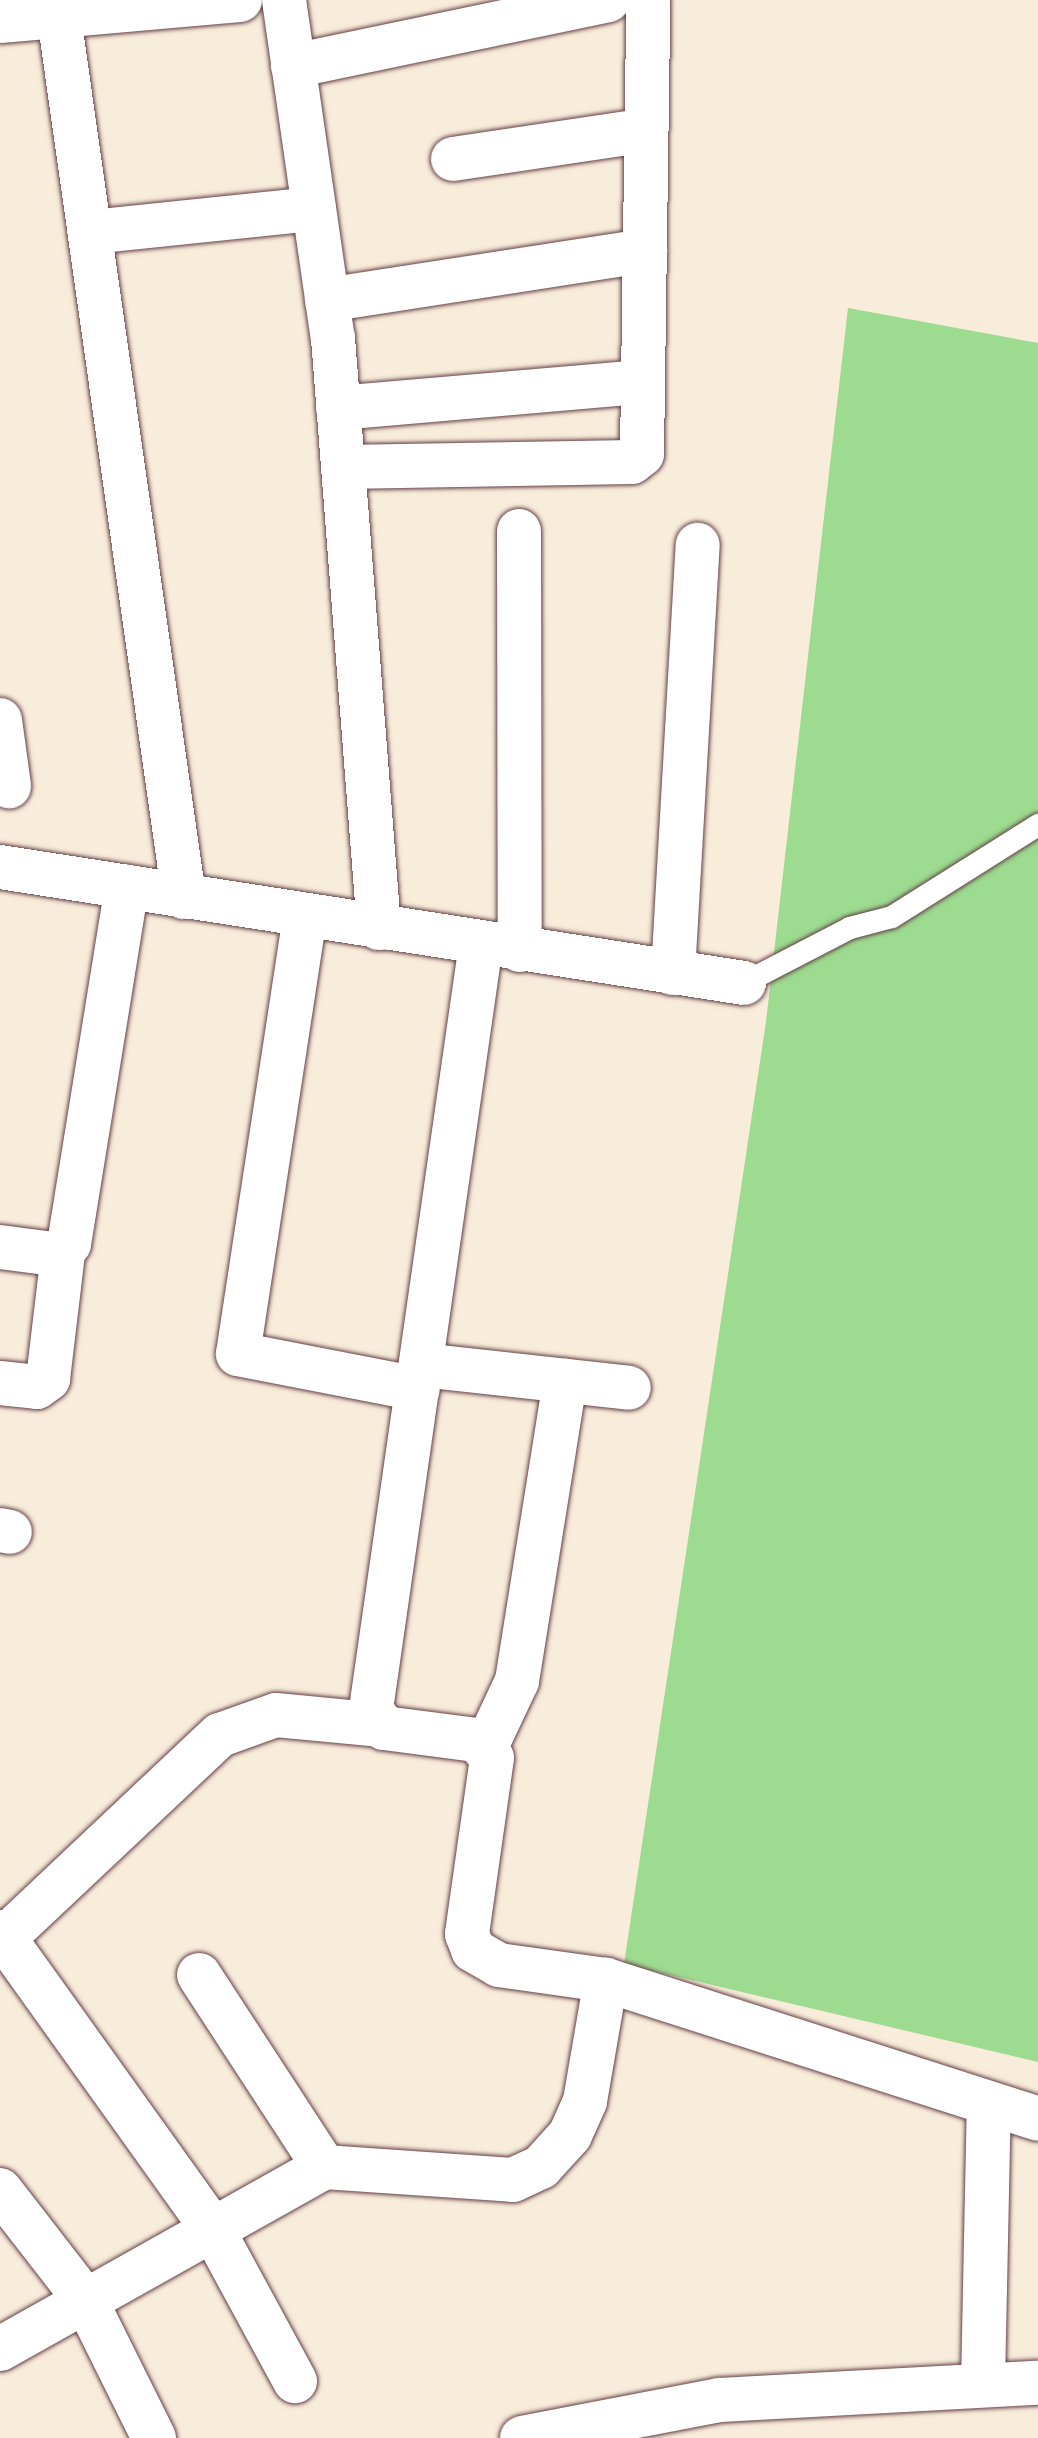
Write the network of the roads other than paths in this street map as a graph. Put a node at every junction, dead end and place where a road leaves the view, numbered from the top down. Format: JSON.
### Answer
{"nodes":[{"id":1,"x":240,"y":0,"type":"edge"},
{"id":2,"x":284,"y":0,"type":"edge"},
{"id":3,"x":608,"y":0,"type":"edge"},
{"id":4,"x":648,"y":0,"type":"edge"},
{"id":5,"x":102,"y":6,"type":"edge"},
{"id":6,"x":59,"y":17,"type":"junction"},
{"id":7,"x":0,"y":21,"type":"edge"},
{"id":8,"x":293,"y":66,"type":"junction"},
{"id":9,"x":646,"y":130,"type":"junction"},
{"id":10,"x":453,"y":159,"type":"dead end"},
{"id":11,"x":314,"y":209,"type":"junction"},
{"id":12,"x":90,"y":232,"type":"junction"},
{"id":13,"x":645,"y":251,"type":"junction"},
{"id":14,"x":327,"y":300,"type":"junction"},
{"id":15,"x":639,"y":382,"type":"junction"},
{"id":16,"x":338,"y":408,"type":"junction"},
{"id":17,"x":343,"y":467,"type":"junction"},
{"id":18,"x":519,"y":531,"type":"dead end"},
{"id":19,"x":698,"y":545,"type":"dead end"},
{"id":20,"x":0,"y":720,"type":"edge"},
{"id":21,"x":9,"y":786,"type":"dead end"},
{"id":22,"x":1038,"y":825,"type":"edge"},
{"id":23,"x":0,"y":867,"type":"edge"},
{"id":24,"x":127,"y":887,"type":"junction"},
{"id":25,"x":184,"y":897,"type":"junction"},
{"id":26,"x":305,"y":916,"type":"junction"},
{"id":27,"x":379,"y":928,"type":"junction"},
{"id":28,"x":500,"y":947,"type":"junction"},
{"id":29,"x":673,"y":973,"type":"junction"},
{"id":30,"x":744,"y":983,"type":"joint"},
{"id":31,"x":0,"y":1247,"type":"edge"},
{"id":32,"x":63,"y":1254,"type":"junction"},
{"id":33,"x":420,"y":1377,"type":"junction"},
{"id":34,"x":565,"y":1381,"type":"junction"},
{"id":35,"x":0,"y":1383,"type":"edge"},
{"id":36,"x":629,"y":1388,"type":"dead end"},
{"id":37,"x":380,"y":1725,"type":"junction"},
{"id":38,"x":485,"y":1749,"type":"junction"},
{"id":39,"x":2,"y":1937,"type":"edge"},
{"id":40,"x":199,"y":1975,"type":"dead end"},
{"id":41,"x":606,"y":1980,"type":"junction"},
{"id":42,"x":989,"y":2105,"type":"junction"},
{"id":43,"x":1038,"y":2119,"type":"edge"},
{"id":44,"x":324,"y":2167,"type":"junction"},
{"id":45,"x":0,"y":2190,"type":"edge"},
{"id":46,"x":213,"y":2230,"type":"junction"},
{"id":47,"x":86,"y":2301,"type":"junction"},
{"id":48,"x":0,"y":2349,"type":"edge"},
{"id":49,"x":295,"y":2381,"type":"dead end"},
{"id":50,"x":983,"y":2383,"type":"junction"},
{"id":51,"x":1038,"y":2383,"type":"edge"},
{"id":52,"x":154,"y":2438,"type":"edge"},
{"id":53,"x":522,"y":2438,"type":"edge"}],
"edges":[{"from":1,"to":5,"type":"street"},
{"from":2,"to":8,"type":"street"},
{"from":3,"to":8,"type":"street"},
{"from":4,"to":9,"type":"street"},
{"from":5,"to":6,"type":"street"},
{"from":6,"to":7,"type":"street"},
{"from":6,"to":12,"type":"street"},
{"from":8,"to":11,"type":"street"},
{"from":9,"to":10,"type":"street"},
{"from":9,"to":13,"type":"street"},
{"from":11,"to":12,"type":"street"},
{"from":11,"to":14,"type":"street"},
{"from":12,"to":25,"type":"street"},
{"from":13,"to":14,"type":"street"},
{"from":13,"to":15,"type":"street"},
{"from":14,"to":16,"type":"street"},
{"from":15,"to":16,"type":"street"},
{"from":15,"to":17,"type":"street"},
{"from":16,"to":17,"type":"street"},
{"from":17,"to":27,"type":"street"},
{"from":18,"to":28,"type":"street"},
{"from":19,"to":29,"type":"street"},
{"from":20,"to":21,"type":"street"},
{"from":22,"to":30,"type":"lane"},
{"from":23,"to":24,"type":"street"},
{"from":24,"to":25,"type":"street"},
{"from":24,"to":32,"type":"street"},
{"from":25,"to":26,"type":"street"},
{"from":26,"to":27,"type":"street"},
{"from":26,"to":33,"type":"street"},
{"from":27,"to":28,"type":"street"},
{"from":28,"to":29,"type":"street"},
{"from":28,"to":33,"type":"street"},
{"from":29,"to":30,"type":"street"},
{"from":31,"to":32,"type":"street"},
{"from":32,"to":35,"type":"street"},
{"from":33,"to":34,"type":"street"},
{"from":33,"to":37,"type":"street"},
{"from":34,"to":36,"type":"street"},
{"from":34,"to":38,"type":"street"},
{"from":37,"to":38,"type":"street"},
{"from":37,"to":39,"type":"street"},
{"from":38,"to":41,"type":"street"},
{"from":39,"to":46,"type":"street"},
{"from":40,"to":44,"type":"street"},
{"from":41,"to":42,"type":"street"},
{"from":41,"to":44,"type":"street"},
{"from":42,"to":43,"type":"street"},
{"from":42,"to":50,"type":"street"},
{"from":44,"to":46,"type":"street"},
{"from":45,"to":47,"type":"street"},
{"from":46,"to":47,"type":"street"},
{"from":46,"to":49,"type":"street"},
{"from":47,"to":48,"type":"street"},
{"from":47,"to":52,"type":"street"},
{"from":50,"to":51,"type":"street"},
{"from":50,"to":53,"type":"street"}]}
